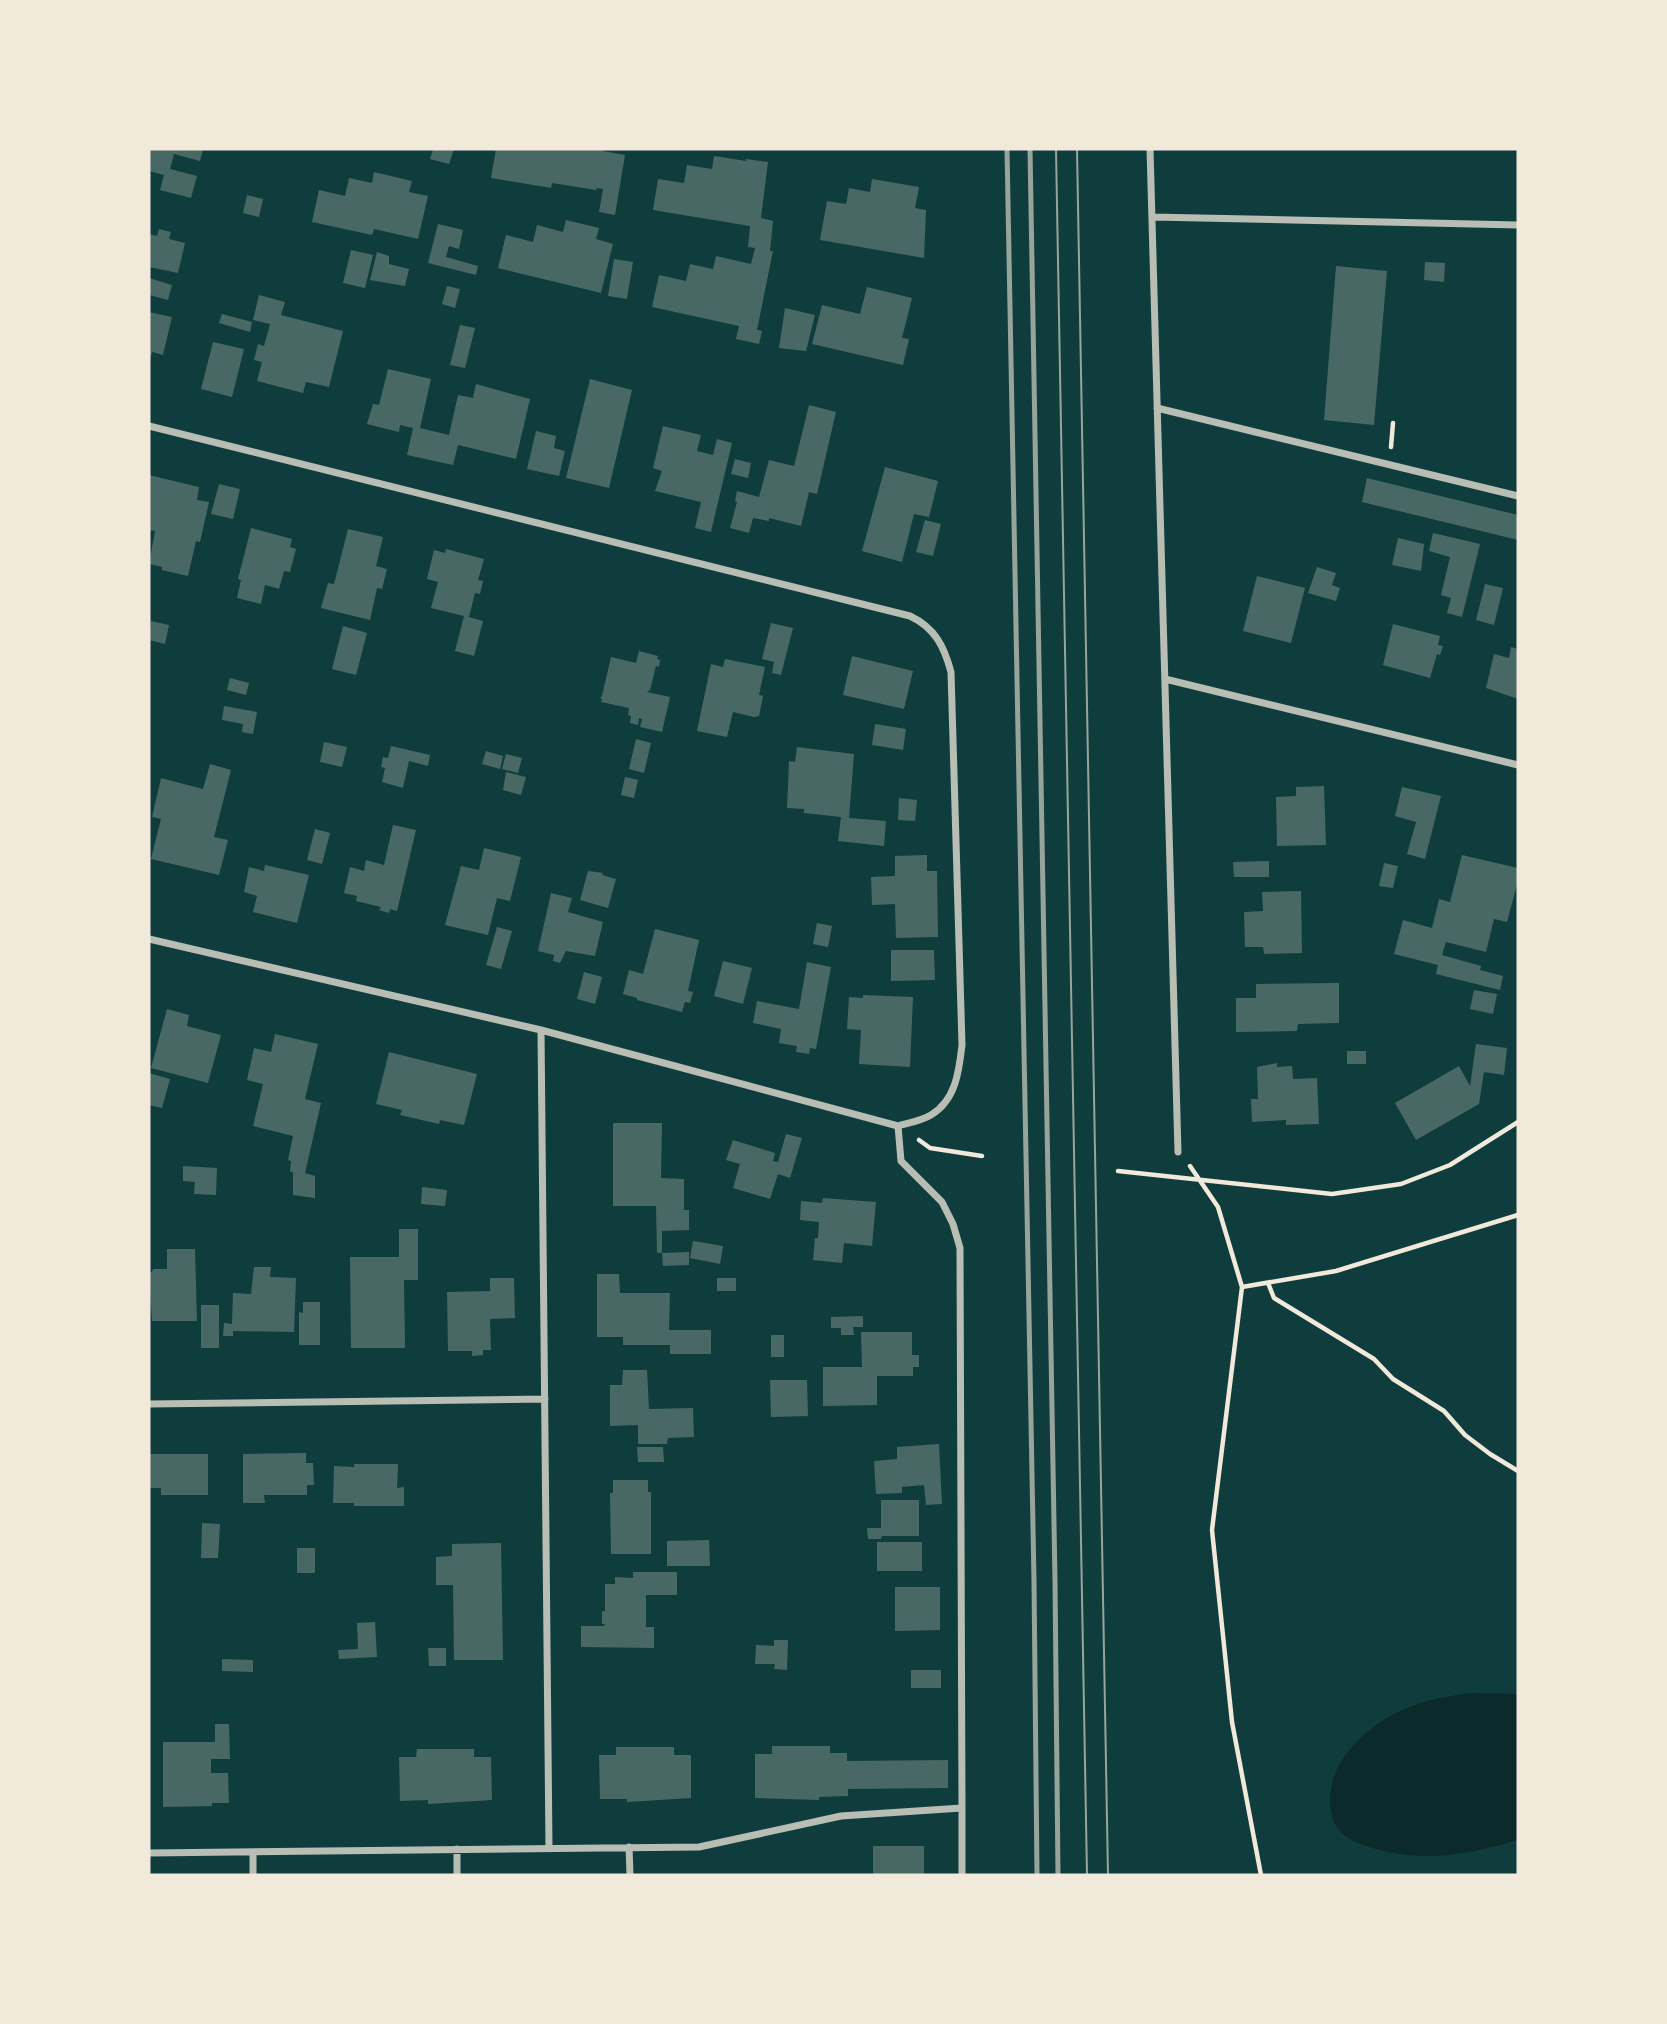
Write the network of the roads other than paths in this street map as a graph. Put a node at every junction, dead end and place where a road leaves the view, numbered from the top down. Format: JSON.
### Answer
{"nodes":[{"id":1,"x":1150,"y":149,"type":"edge"},
{"id":2,"x":1152,"y":218,"type":"junction"},
{"id":3,"x":1518,"y":225,"type":"edge"},
{"id":4,"x":1157,"y":408,"type":"junction"},
{"id":5,"x":149,"y":426,"type":"edge"},
{"id":6,"x":1518,"y":496,"type":"edge"},
{"id":7,"x":1165,"y":679,"type":"junction"},
{"id":8,"x":1518,"y":765,"type":"edge"},
{"id":9,"x":149,"y":939,"type":"edge"},
{"id":10,"x":541,"y":1030,"type":"junction"},
{"id":11,"x":898,"y":1126,"type":"junction"},
{"id":12,"x":1178,"y":1152,"type":"road end"},
{"id":13,"x":545,"y":1399,"type":"junction"},
{"id":14,"x":149,"y":1404,"type":"edge"},
{"id":15,"x":962,"y":1808,"type":"junction"},
{"id":16,"x":629,"y":1847,"type":"junction"},
{"id":17,"x":549,"y":1848,"type":"junction"},
{"id":18,"x":457,"y":1849,"type":"junction"},
{"id":19,"x":253,"y":1852,"type":"junction"},
{"id":20,"x":149,"y":1853,"type":"edge"},
{"id":21,"x":253,"y":1875,"type":"edge"},
{"id":22,"x":457,"y":1875,"type":"edge"},
{"id":23,"x":629,"y":1875,"type":"edge"},
{"id":24,"x":962,"y":1875,"type":"edge"}],
"edges":[{"from":1,"to":2,"type":"street"},
{"from":2,"to":3,"type":"street"},
{"from":2,"to":4,"type":"street"},
{"from":4,"to":6,"type":"street"},
{"from":4,"to":7,"type":"street"},
{"from":5,"to":11,"type":"street"},
{"from":7,"to":8,"type":"street"},
{"from":7,"to":12,"type":"street"},
{"from":9,"to":10,"type":"street"},
{"from":10,"to":11,"type":"street"},
{"from":10,"to":13,"type":"street"},
{"from":11,"to":15,"type":"street"},
{"from":13,"to":14,"type":"street"},
{"from":13,"to":17,"type":"street"},
{"from":15,"to":16,"type":"street"},
{"from":15,"to":24,"type":"street"},
{"from":16,"to":17,"type":"street"},
{"from":16,"to":23,"type":"street"},
{"from":17,"to":18,"type":"street"},
{"from":18,"to":19,"type":"street"},
{"from":18,"to":22,"type":"street"},
{"from":19,"to":20,"type":"street"},
{"from":19,"to":21,"type":"street"}]}
